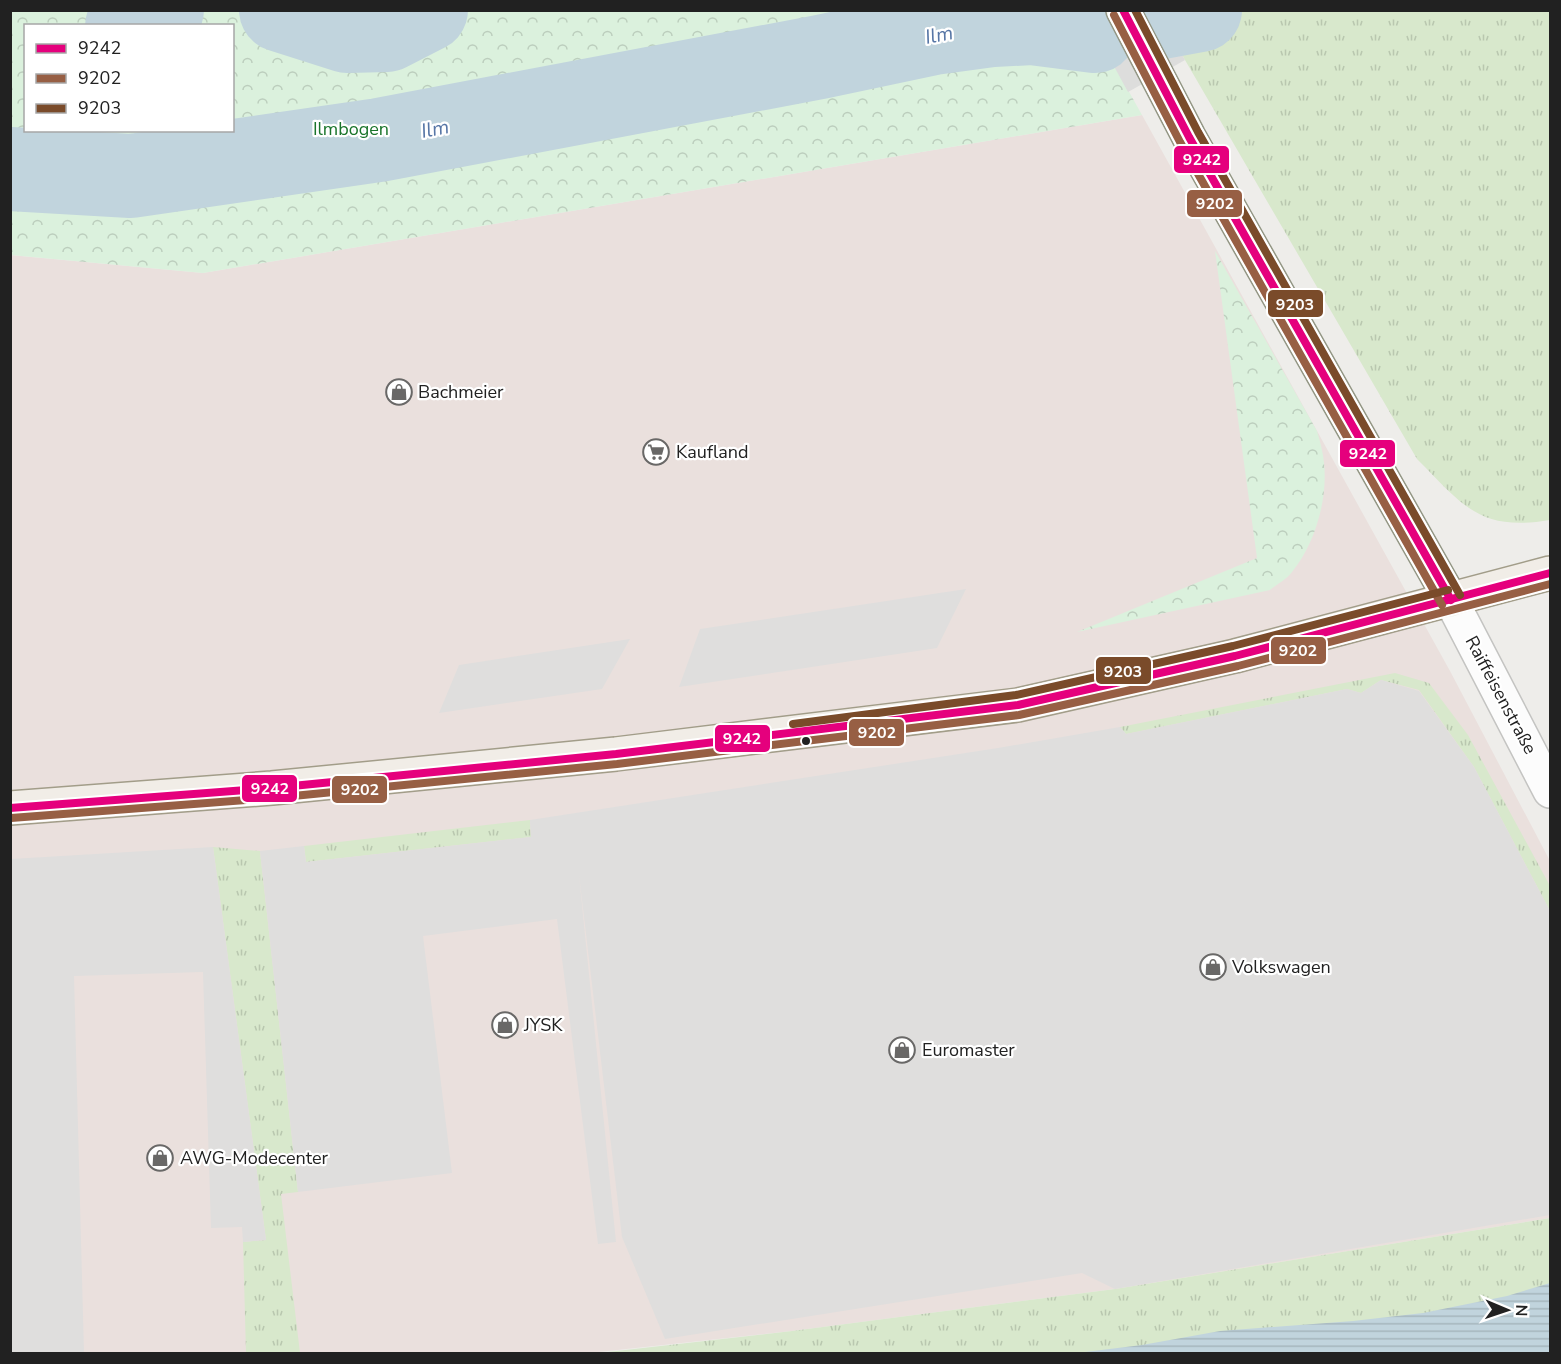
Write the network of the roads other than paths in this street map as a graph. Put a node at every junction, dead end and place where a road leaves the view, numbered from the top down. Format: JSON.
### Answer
{"nodes":[{"id":1,"x":1123,"y":10,"type":"edge"},
{"id":2,"x":1551,"y":573,"type":"edge"},
{"id":3,"x":1450,"y":600,"type":"junction"},
{"id":4,"x":1551,"y":791,"type":"edge"},
{"id":5,"x":10,"y":808,"type":"edge"}],
"edges":[{"from":1,"to":3,"type":"street"},
{"from":2,"to":3,"type":"main road"},
{"from":3,"to":4,"type":"street","name":"Raiffeisenstraße"},
{"from":3,"to":5,"type":"main road"}]}
